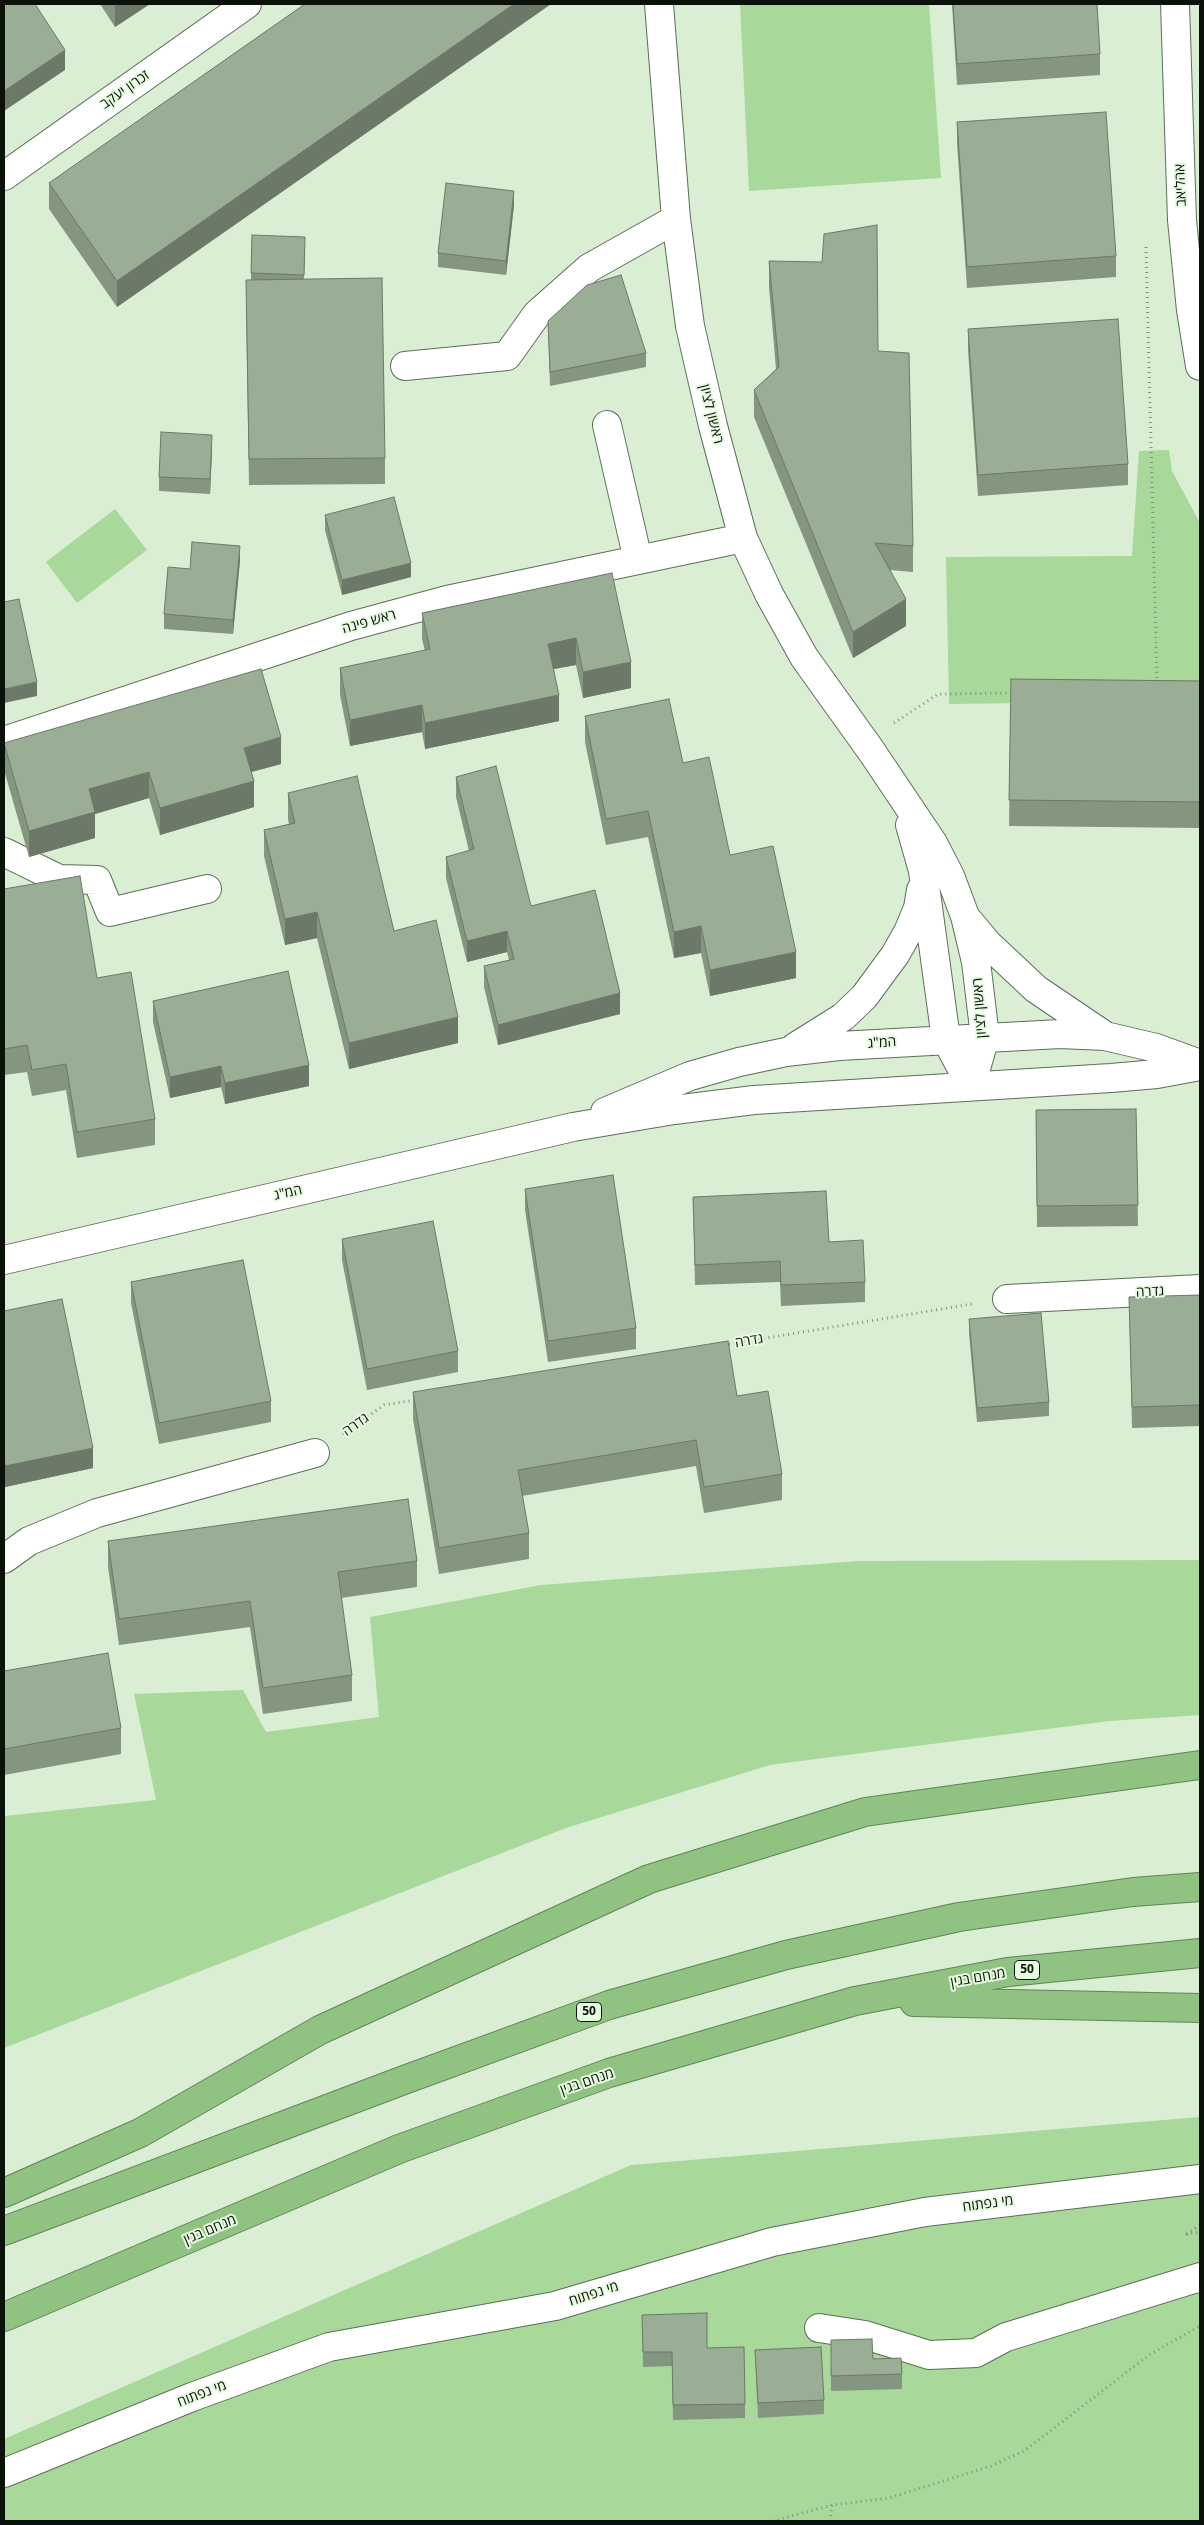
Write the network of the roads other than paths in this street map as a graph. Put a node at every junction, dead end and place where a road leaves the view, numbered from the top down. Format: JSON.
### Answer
{"nodes":[{"id":1,"x":247,"y":4,"type":"edge"},
{"id":2,"x":660,"y":4,"type":"edge"},
{"id":3,"x":1174,"y":4,"type":"edge"},
{"id":4,"x":4,"y":176,"type":"edge"},
{"id":5,"x":676,"y":219,"type":"junction"},
{"id":6,"x":404,"y":366,"type":"dead end"},
{"id":7,"x":1200,"y":366,"type":"edge"},
{"id":8,"x":607,"y":425,"type":"dead end"},
{"id":9,"x":743,"y":538,"type":"junction"},
{"id":10,"x":638,"y":560,"type":"junction"},
{"id":11,"x":4,"y":741,"type":"edge"},
{"id":12,"x":891,"y":783,"type":"junction"},
{"id":13,"x":4,"y":852,"type":"edge"},
{"id":14,"x":923,"y":871,"type":"junction"},
{"id":15,"x":207,"y":889,"type":"dead end"},
{"id":16,"x":965,"y":916,"type":"junction"},
{"id":17,"x":1106,"y":1036,"type":"junction"},
{"id":18,"x":984,"y":1037,"type":"junction"},
{"id":19,"x":946,"y":1039,"type":"junction"},
{"id":20,"x":786,"y":1052,"type":"junction"},
{"id":21,"x":1200,"y":1065,"type":"edge"},
{"id":22,"x":971,"y":1086,"type":"junction"},
{"id":23,"x":573,"y":1127,"type":"junction"},
{"id":24,"x":4,"y":1260,"type":"edge"},
{"id":25,"x":1200,"y":1289,"type":"edge"},
{"id":26,"x":1007,"y":1299,"type":"road end"},
{"id":27,"x":315,"y":1453,"type":"road end"},
{"id":28,"x":4,"y":1559,"type":"edge"},
{"id":29,"x":1200,"y":1765,"type":"edge"},
{"id":30,"x":1200,"y":1887,"type":"edge"},
{"id":31,"x":1200,"y":1953,"type":"edge"},
{"id":32,"x":855,"y":2001,"type":"junction"},
{"id":33,"x":1200,"y":2008,"type":"edge"},
{"id":34,"x":1200,"y":2179,"type":"edge"},
{"id":35,"x":4,"y":2193,"type":"edge"},
{"id":36,"x":4,"y":2232,"type":"edge"},
{"id":37,"x":1200,"y":2276,"type":"edge"},
{"id":38,"x":4,"y":2318,"type":"edge"},
{"id":39,"x":819,"y":2328,"type":"dead end"},
{"id":40,"x":4,"y":2473,"type":"edge"}],
"edges":[{"from":1,"to":4,"type":"street","name":"זכרון יעקב"},
{"from":2,"to":5,"type":"street","name":"ראשון לציון"},
{"from":3,"to":7,"type":"street","name":"אהליאב"},
{"from":5,"to":6,"type":"street"},
{"from":5,"to":9,"type":"street","name":"ראשון לציון"},
{"from":8,"to":10,"type":"street"},
{"from":9,"to":10,"type":"street","name":"ראש פינה"},
{"from":9,"to":12,"type":"street","name":"ראשון לציון"},
{"from":10,"to":11,"type":"street","name":"ראש פינה"},
{"from":12,"to":14,"type":"street","name":"ראשון לציון"},
{"from":12,"to":16,"type":"street","name":"ראשון לציון"},
{"from":13,"to":15,"type":"street"},
{"from":14,"to":19,"type":"street","name":"ראשון לציון"},
{"from":14,"to":20,"type":"street"},
{"from":16,"to":17,"type":"street"},
{"from":16,"to":18,"type":"street","name":"ראשון לציון"},
{"from":17,"to":18,"type":"street","name":"המ\"ג"},
{"from":17,"to":21,"type":"street","name":"המ\"ג"},
{"from":18,"to":19,"type":"street","name":"המ\"ג"},
{"from":18,"to":22,"type":"street","name":"ראשון לציון"},
{"from":19,"to":20,"type":"street","name":"המ\"ג"},
{"from":19,"to":22,"type":"street","name":"ראשון לציון"},
{"from":20,"to":23,"type":"street","name":"המ\"ג"},
{"from":21,"to":22,"type":"street","name":"המ\"ג"},
{"from":22,"to":23,"type":"street","name":"המ\"ג"},
{"from":23,"to":24,"type":"street","name":"המ\"ג"},
{"from":25,"to":26,"type":"street","name":"גדרה"},
{"from":27,"to":28,"type":"street"},
{"from":29,"to":35,"type":"highway"},
{"from":30,"to":36,"type":"highway","number":"50"},
{"from":31,"to":32,"type":"highway","name":"מנחם בגין","number":"50"},
{"from":32,"to":33,"type":"highway"},
{"from":32,"to":38,"type":"highway","name":"מנחם בגין","number":"50"},
{"from":34,"to":40,"type":"street","name":"מי נפתוח"},
{"from":37,"to":39,"type":"street"}]}
